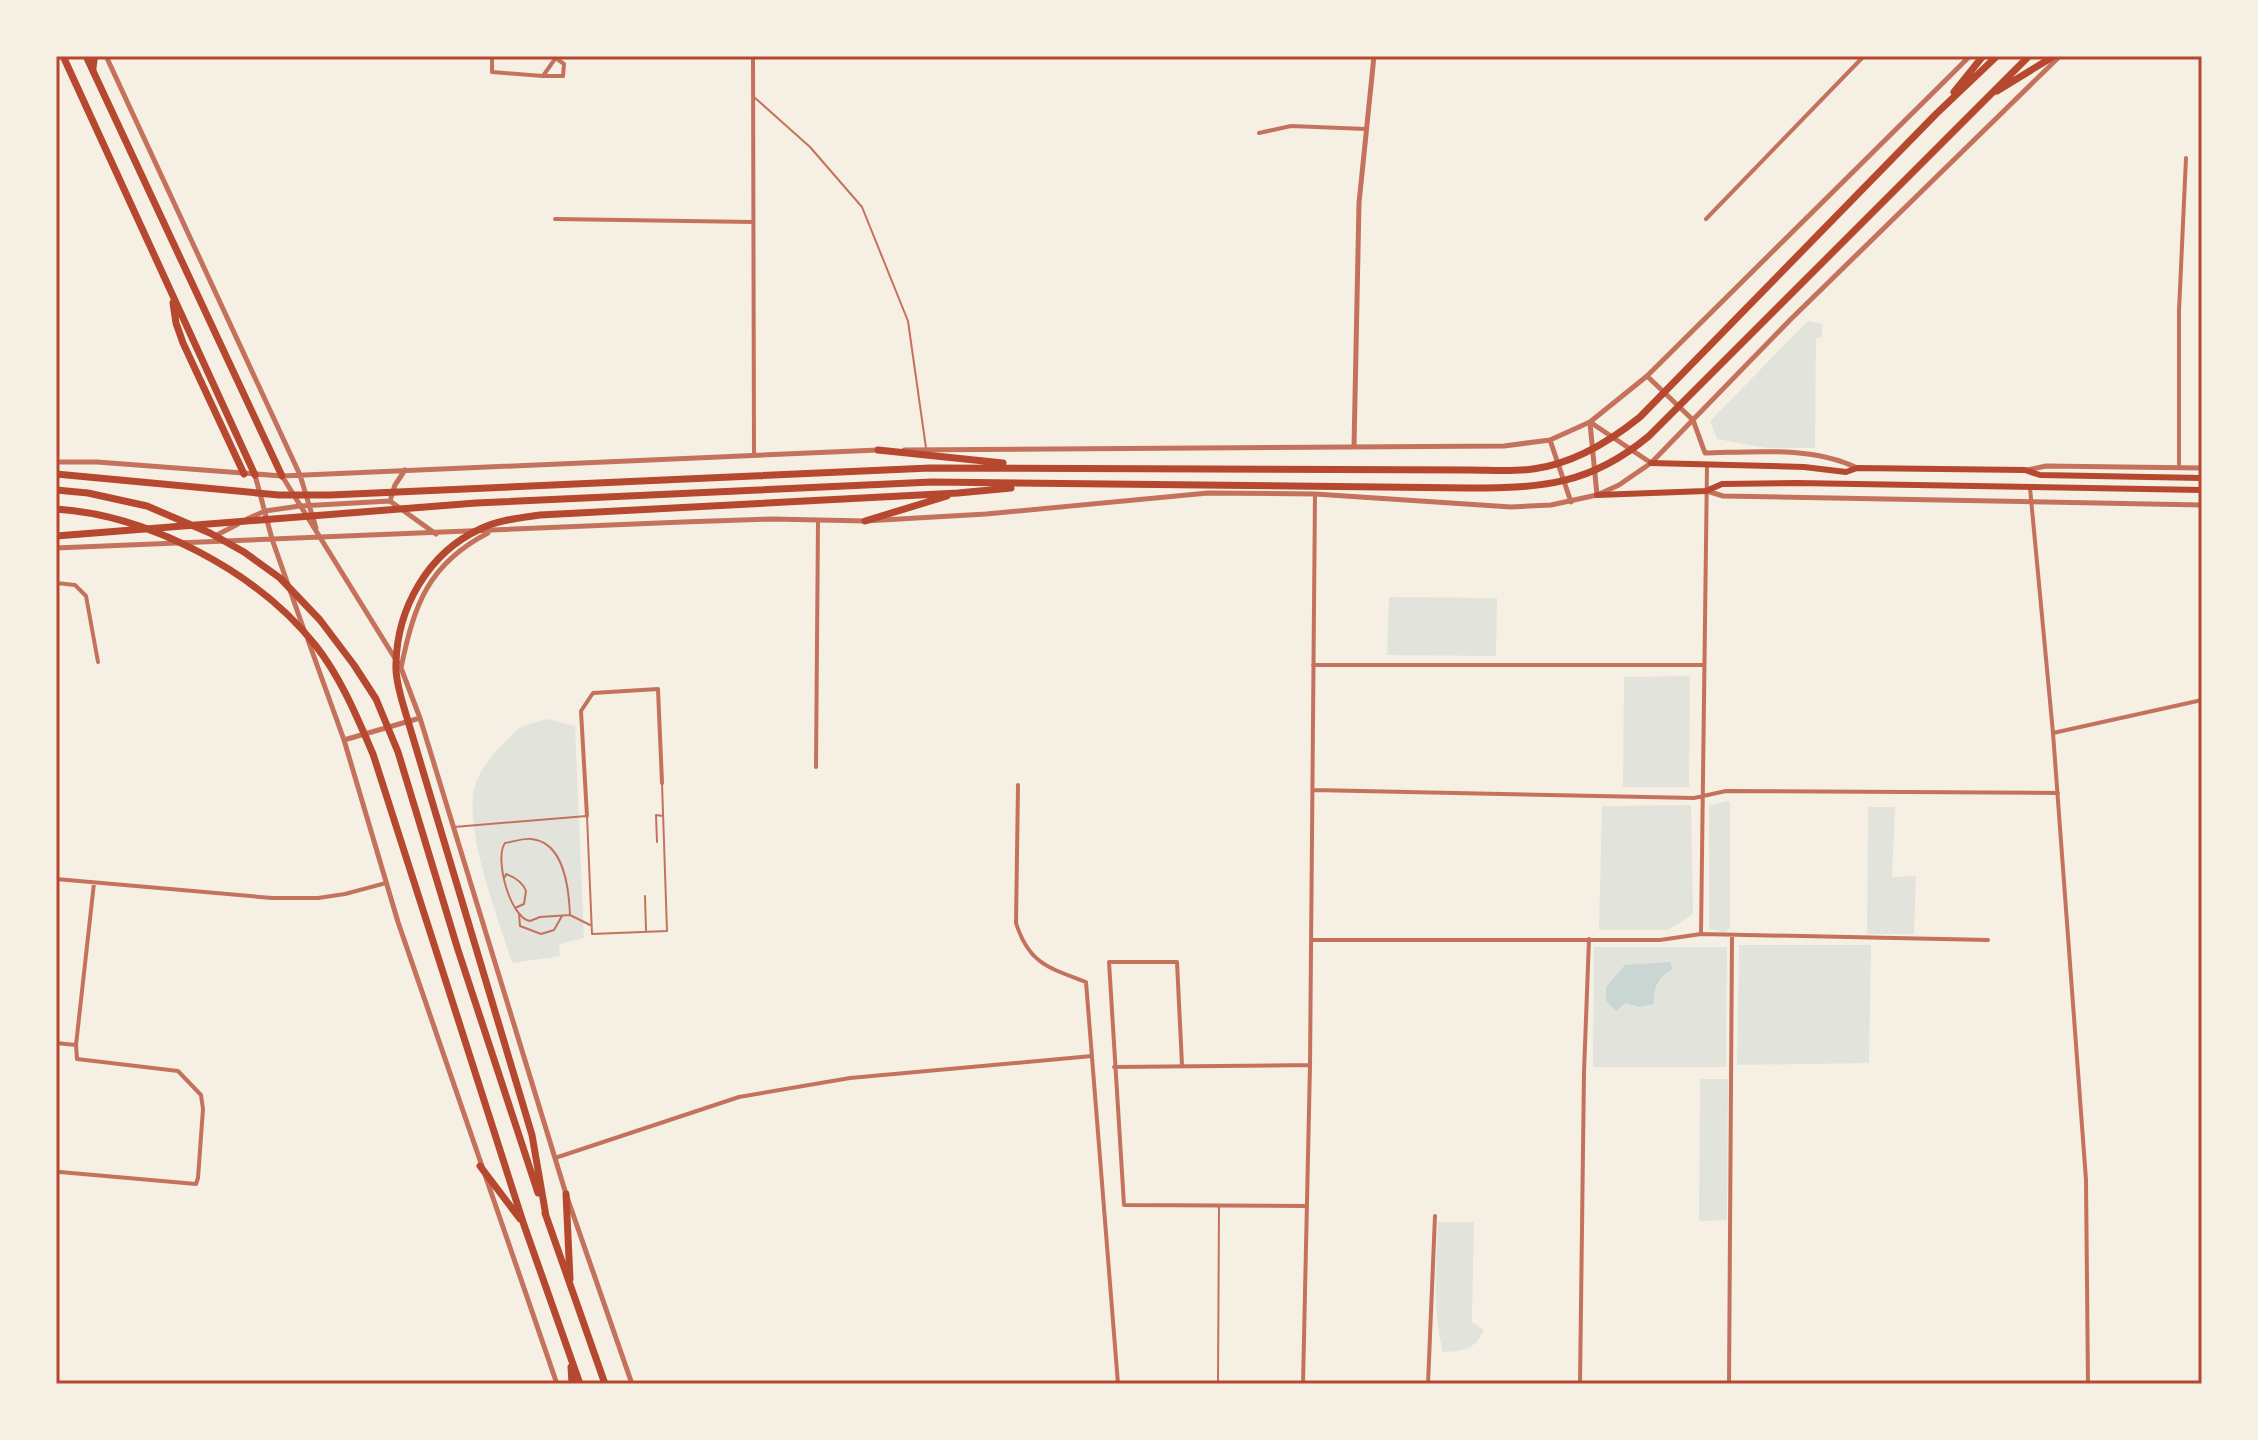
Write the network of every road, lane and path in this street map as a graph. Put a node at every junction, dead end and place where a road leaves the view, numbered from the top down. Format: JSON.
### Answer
{"nodes":[{"id":1,"x":63,"y":56,"type":"edge"},
{"id":2,"x":86,"y":56,"type":"edge"},
{"id":3,"x":95,"y":56,"type":"edge"},
{"id":4,"x":106,"y":56,"type":"edge"},
{"id":5,"x":492,"y":56,"type":"edge"},
{"id":6,"x":753,"y":56,"type":"edge"},
{"id":7,"x":1374,"y":56,"type":"edge"},
{"id":8,"x":1864,"y":56,"type":"edge"},
{"id":9,"x":1970,"y":56,"type":"edge"},
{"id":10,"x":1983,"y":56,"type":"edge"},
{"id":11,"x":1997,"y":56,"type":"edge"},
{"id":12,"x":2029,"y":56,"type":"edge"},
{"id":13,"x":2054,"y":56,"type":"edge"},
{"id":14,"x":2060,"y":56,"type":"edge"},
{"id":15,"x":557,"y":58,"type":"edge"},
{"id":16,"x":93,"y":72,"type":"junction"},
{"id":17,"x":543,"y":76,"type":"junction"},
{"id":18,"x":753,"y":97,"type":"junction"},
{"id":19,"x":1982,"y":100,"type":"junction"},
{"id":20,"x":1936,"y":114,"type":"junction"},
{"id":21,"x":1366,"y":129,"type":"junction"},
{"id":22,"x":1259,"y":133,"type":"dead end"},
{"id":23,"x":2186,"y":158,"type":"dead end"},
{"id":24,"x":555,"y":219,"type":"dead end"},
{"id":25,"x":1706,"y":219,"type":"dead end"},
{"id":26,"x":753,"y":222,"type":"junction"},
{"id":27,"x":172,"y":293,"type":"junction"},
{"id":28,"x":1647,"y":376,"type":"junction"},
{"id":29,"x":1693,"y":420,"type":"junction"},
{"id":30,"x":1590,"y":422,"type":"junction"},
{"id":31,"x":1550,"y":440,"type":"junction"},
{"id":32,"x":1354,"y":447,"type":"junction"},
{"id":33,"x":927,"y":449,"type":"junction"},
{"id":34,"x":878,"y":450,"type":"junction"},
{"id":35,"x":754,"y":454,"type":"junction"},
{"id":36,"x":56,"y":462,"type":"edge"},
{"id":37,"x":1651,"y":463,"type":"junction"},
{"id":38,"x":1707,"y":466,"type":"junction"},
{"id":39,"x":1037,"y":467,"type":"junction"},
{"id":40,"x":2179,"y":467,"type":"junction"},
{"id":41,"x":1857,"y":468,"type":"junction"},
{"id":42,"x":2202,"y":468,"type":"edge"},
{"id":43,"x":405,"y":470,"type":"junction"},
{"id":44,"x":2025,"y":470,"type":"junction"},
{"id":45,"x":56,"y":474,"type":"edge"},
{"id":46,"x":244,"y":474,"type":"junction"},
{"id":47,"x":255,"y":475,"type":"junction"},
{"id":48,"x":300,"y":475,"type":"junction"},
{"id":49,"x":282,"y":476,"type":"junction"},
{"id":50,"x":2202,"y":478,"type":"edge"},
{"id":51,"x":1045,"y":484,"type":"junction"},
{"id":52,"x":2030,"y":488,"type":"junction"},
{"id":53,"x":56,"y":490,"type":"edge"},
{"id":54,"x":2202,"y":490,"type":"edge"},
{"id":55,"x":1706,"y":491,"type":"junction"},
{"id":56,"x":958,"y":493,"type":"junction"},
{"id":57,"x":1315,"y":494,"type":"junction"},
{"id":58,"x":1597,"y":495,"type":"junction"},
{"id":59,"x":390,"y":501,"type":"junction"},
{"id":60,"x":1571,"y":502,"type":"junction"},
{"id":61,"x":2031,"y":502,"type":"junction"},
{"id":62,"x":2202,"y":505,"type":"edge"},
{"id":63,"x":300,"y":506,"type":"junction"},
{"id":64,"x":310,"y":506,"type":"junction"},
{"id":65,"x":56,"y":509,"type":"edge"},
{"id":66,"x":262,"y":512,"type":"junction"},
{"id":67,"x":818,"y":520,"type":"junction"},
{"id":68,"x":865,"y":521,"type":"junction"},
{"id":69,"x":492,"y":531,"type":"junction"},
{"id":70,"x":436,"y":534,"type":"junction"},
{"id":71,"x":56,"y":536,"type":"edge"},
{"id":72,"x":319,"y":537,"type":"junction"},
{"id":73,"x":272,"y":539,"type":"junction"},
{"id":74,"x":214,"y":541,"type":"junction"},
{"id":75,"x":203,"y":542,"type":"junction"},
{"id":76,"x":56,"y":548,"type":"edge"},
{"id":77,"x":56,"y":583,"type":"edge"},
{"id":78,"x":292,"y":597,"type":"junction"},
{"id":79,"x":98,"y":662,"type":"dead end"},
{"id":80,"x":1313,"y":665,"type":"junction"},
{"id":81,"x":1703,"y":665,"type":"junction"},
{"id":82,"x":401,"y":668,"type":"junction"},
{"id":83,"x":2202,"y":700,"type":"edge"},
{"id":84,"x":420,"y":718,"type":"junction"},
{"id":85,"x":2053,"y":733,"type":"junction"},
{"id":86,"x":344,"y":740,"type":"junction"},
{"id":87,"x":816,"y":767,"type":"dead end"},
{"id":88,"x":662,"y":783,"type":"joint"},
{"id":89,"x":1018,"y":785,"type":"dead end"},
{"id":90,"x":1312,"y":790,"type":"junction"},
{"id":91,"x":2058,"y":793,"type":"junction"},
{"id":92,"x":1702,"y":796,"type":"junction"},
{"id":93,"x":587,"y":816,"type":"junction"},
{"id":94,"x":663,"y":816,"type":"junction"},
{"id":95,"x":453,"y":827,"type":"junction"},
{"id":96,"x":657,"y":842,"type":"dead end"},
{"id":97,"x":56,"y":879,"type":"edge"},
{"id":98,"x":505,"y":882,"type":"junction"},
{"id":99,"x":94,"y":883,"type":"junction"},
{"id":100,"x":386,"y":883,"type":"junction"},
{"id":101,"x":645,"y":896,"type":"dead end"},
{"id":102,"x":514,"y":908,"type":"junction"},
{"id":103,"x":519,"y":914,"type":"junction"},
{"id":104,"x":563,"y":915,"type":"junction"},
{"id":105,"x":570,"y":915,"type":"junction"},
{"id":106,"x":591,"y":925,"type":"junction"},
{"id":107,"x":646,"y":932,"type":"junction"},
{"id":108,"x":1701,"y":934,"type":"junction"},
{"id":109,"x":1732,"y":935,"type":"junction"},
{"id":110,"x":1589,"y":939,"type":"junction"},
{"id":111,"x":1311,"y":940,"type":"junction"},
{"id":112,"x":1988,"y":940,"type":"dead end"},
{"id":113,"x":56,"y":1043,"type":"edge"},
{"id":114,"x":76,"y":1045,"type":"junction"},
{"id":115,"x":1092,"y":1056,"type":"junction"},
{"id":116,"x":1182,"y":1065,"type":"junction"},
{"id":117,"x":1310,"y":1065,"type":"junction"},
{"id":118,"x":1114,"y":1067,"type":"junction"},
{"id":119,"x":555,"y":1158,"type":"junction"},
{"id":120,"x":480,"y":1166,"type":"junction"},
{"id":121,"x":60,"y":1172,"type":"dead end"},
{"id":122,"x":566,"y":1194,"type":"junction"},
{"id":123,"x":1219,"y":1206,"type":"junction"},
{"id":124,"x":1307,"y":1206,"type":"junction"},
{"id":125,"x":546,"y":1216,"type":"junction"},
{"id":126,"x":1435,"y":1216,"type":"dead end"},
{"id":127,"x":524,"y":1225,"type":"junction"},
{"id":128,"x":571,"y":1289,"type":"junction"},
{"id":129,"x":571,"y":1357,"type":"junction"},
{"id":130,"x":557,"y":1384,"type":"edge"},
{"id":131,"x":572,"y":1384,"type":"edge"},
{"id":132,"x":580,"y":1384,"type":"edge"},
{"id":133,"x":605,"y":1384,"type":"edge"},
{"id":134,"x":632,"y":1384,"type":"edge"},
{"id":135,"x":1118,"y":1384,"type":"edge"},
{"id":136,"x":1218,"y":1384,"type":"edge"},
{"id":137,"x":1303,"y":1384,"type":"edge"},
{"id":138,"x":1428,"y":1384,"type":"edge"},
{"id":139,"x":1580,"y":1384,"type":"edge"},
{"id":140,"x":1729,"y":1384,"type":"edge"},
{"id":141,"x":2088,"y":1384,"type":"edge"}],
"edges":[{"from":1,"to":27,"type":"main road"},
{"from":2,"to":16,"type":"main road"},
{"from":3,"to":16,"type":"main road"},
{"from":4,"to":48,"type":"street"},
{"from":5,"to":17,"type":"street"},
{"from":6,"to":18,"type":"street"},
{"from":7,"to":21,"type":"street"},
{"from":8,"to":25,"type":"street"},
{"from":9,"to":28,"type":"street"},
{"from":10,"to":20,"type":"main road"},
{"from":11,"to":20,"type":"main road"},
{"from":12,"to":19,"type":"main road"},
{"from":13,"to":19,"type":"main road"},
{"from":14,"to":29,"type":"street"},
{"from":15,"to":17,"type":"street"},
{"from":15,"to":17,"type":"street"},
{"from":16,"to":49,"type":"main road"},
{"from":18,"to":26,"type":"street"},
{"from":18,"to":33,"type":"lane"},
{"from":19,"to":51,"type":"main road"},
{"from":20,"to":39,"type":"main road"},
{"from":21,"to":22,"type":"street"},
{"from":21,"to":32,"type":"street"},
{"from":23,"to":40,"type":"street"},
{"from":24,"to":26,"type":"street"},
{"from":26,"to":35,"type":"street"},
{"from":27,"to":46,"type":"main road"},
{"from":27,"to":47,"type":"main road"},
{"from":28,"to":29,"type":"street"},
{"from":28,"to":30,"type":"street"},
{"from":29,"to":37,"type":"street"},
{"from":29,"to":41,"type":"street"},
{"from":30,"to":31,"type":"street"},
{"from":30,"to":37,"type":"street"},
{"from":30,"to":58,"type":"street"},
{"from":31,"to":32,"type":"street"},
{"from":31,"to":60,"type":"street"},
{"from":32,"to":33,"type":"street"},
{"from":33,"to":34,"type":"street"},
{"from":34,"to":35,"type":"street"},
{"from":34,"to":39,"type":"main road"},
{"from":35,"to":43,"type":"street"},
{"from":36,"to":46,"type":"street"},
{"from":37,"to":38,"type":"main road"},
{"from":37,"to":58,"type":"street"},
{"from":38,"to":41,"type":"main road"},
{"from":38,"to":55,"type":"street"},
{"from":39,"to":45,"type":"main road"},
{"from":40,"to":42,"type":"street"},
{"from":40,"to":44,"type":"street"},
{"from":41,"to":44,"type":"main road"},
{"from":43,"to":48,"type":"street"},
{"from":43,"to":59,"type":"street"},
{"from":44,"to":50,"type":"main road"},
{"from":46,"to":47,"type":"street"},
{"from":47,"to":49,"type":"street"},
{"from":47,"to":66,"type":"street"},
{"from":48,"to":49,"type":"street"},
{"from":48,"to":64,"type":"street"},
{"from":49,"to":63,"type":"street"},
{"from":51,"to":56,"type":"main road"},
{"from":51,"to":71,"type":"main road"},
{"from":52,"to":54,"type":"main road"},
{"from":52,"to":55,"type":"main road"},
{"from":52,"to":61,"type":"street"},
{"from":53,"to":125,"type":"main road"},
{"from":55,"to":58,"type":"main road"},
{"from":55,"to":61,"type":"street"},
{"from":55,"to":81,"type":"street"},
{"from":56,"to":68,"type":"main road"},
{"from":56,"to":125,"type":"main road"},
{"from":57,"to":60,"type":"street"},
{"from":57,"to":68,"type":"street"},
{"from":57,"to":80,"type":"street"},
{"from":58,"to":60,"type":"street"},
{"from":59,"to":64,"type":"street"},
{"from":59,"to":70,"type":"street"},
{"from":61,"to":62,"type":"street"},
{"from":61,"to":85,"type":"street"},
{"from":63,"to":64,"type":"street"},
{"from":63,"to":66,"type":"street"},
{"from":63,"to":72,"type":"street"},
{"from":64,"to":72,"type":"street"},
{"from":65,"to":127,"type":"main road"},
{"from":66,"to":73,"type":"street"},
{"from":66,"to":75,"type":"street"},
{"from":67,"to":68,"type":"street"},
{"from":67,"to":69,"type":"street"},
{"from":67,"to":87,"type":"street"},
{"from":69,"to":70,"type":"street"},
{"from":69,"to":82,"type":"street"},
{"from":70,"to":72,"type":"street"},
{"from":72,"to":73,"type":"street"},
{"from":72,"to":82,"type":"street"},
{"from":73,"to":74,"type":"street"},
{"from":73,"to":78,"type":"street"},
{"from":74,"to":75,"type":"street"},
{"from":74,"to":78,"type":"street"},
{"from":75,"to":76,"type":"street"},
{"from":77,"to":79,"type":"street"},
{"from":78,"to":86,"type":"street"},
{"from":80,"to":81,"type":"street"},
{"from":80,"to":90,"type":"street"},
{"from":81,"to":92,"type":"street"},
{"from":82,"to":84,"type":"street"},
{"from":83,"to":85,"type":"street"},
{"from":84,"to":86,"type":"street"},
{"from":84,"to":95,"type":"street"},
{"from":85,"to":91,"type":"street"},
{"from":86,"to":100,"type":"street"},
{"from":88,"to":93,"type":"street"},
{"from":88,"to":94,"type":"lane"},
{"from":89,"to":115,"type":"street"},
{"from":90,"to":92,"type":"street"},
{"from":90,"to":111,"type":"street"},
{"from":91,"to":92,"type":"street"},
{"from":91,"to":141,"type":"street"},
{"from":92,"to":108,"type":"street"},
{"from":93,"to":95,"type":"lane"},
{"from":93,"to":106,"type":"lane"},
{"from":94,"to":96,"type":"lane"},
{"from":94,"to":107,"type":"lane"},
{"from":95,"to":119,"type":"street"},
{"from":97,"to":99,"type":"street"},
{"from":98,"to":102,"type":"lane"},
{"from":98,"to":102,"type":"lane"},
{"from":98,"to":105,"type":"lane"},
{"from":99,"to":100,"type":"street"},
{"from":99,"to":114,"type":"street"},
{"from":100,"to":120,"type":"street"},
{"from":101,"to":107,"type":"lane"},
{"from":102,"to":103,"type":"lane"},
{"from":103,"to":104,"type":"lane"},
{"from":103,"to":104,"type":"lane"},
{"from":104,"to":105,"type":"lane"},
{"from":105,"to":106,"type":"lane"},
{"from":106,"to":107,"type":"lane"},
{"from":108,"to":109,"type":"street"},
{"from":108,"to":110,"type":"street"},
{"from":109,"to":112,"type":"street"},
{"from":109,"to":140,"type":"street"},
{"from":110,"to":111,"type":"street"},
{"from":110,"to":139,"type":"street"},
{"from":111,"to":117,"type":"street"},
{"from":113,"to":114,"type":"street"},
{"from":114,"to":121,"type":"street"},
{"from":115,"to":119,"type":"street"},
{"from":115,"to":135,"type":"street"},
{"from":116,"to":117,"type":"street"},
{"from":116,"to":118,"type":"street"},
{"from":116,"to":118,"type":"street"},
{"from":117,"to":124,"type":"street"},
{"from":118,"to":123,"type":"street"},
{"from":119,"to":122,"type":"street"},
{"from":120,"to":127,"type":"main road"},
{"from":120,"to":130,"type":"street"},
{"from":122,"to":128,"type":"main road"},
{"from":122,"to":134,"type":"street"},
{"from":123,"to":124,"type":"street"},
{"from":123,"to":136,"type":"lane"},
{"from":124,"to":137,"type":"street"},
{"from":125,"to":128,"type":"main road"},
{"from":126,"to":138,"type":"street"},
{"from":127,"to":129,"type":"main road"},
{"from":128,"to":133,"type":"main road"},
{"from":129,"to":131,"type":"main road"},
{"from":129,"to":132,"type":"main road"}]}
